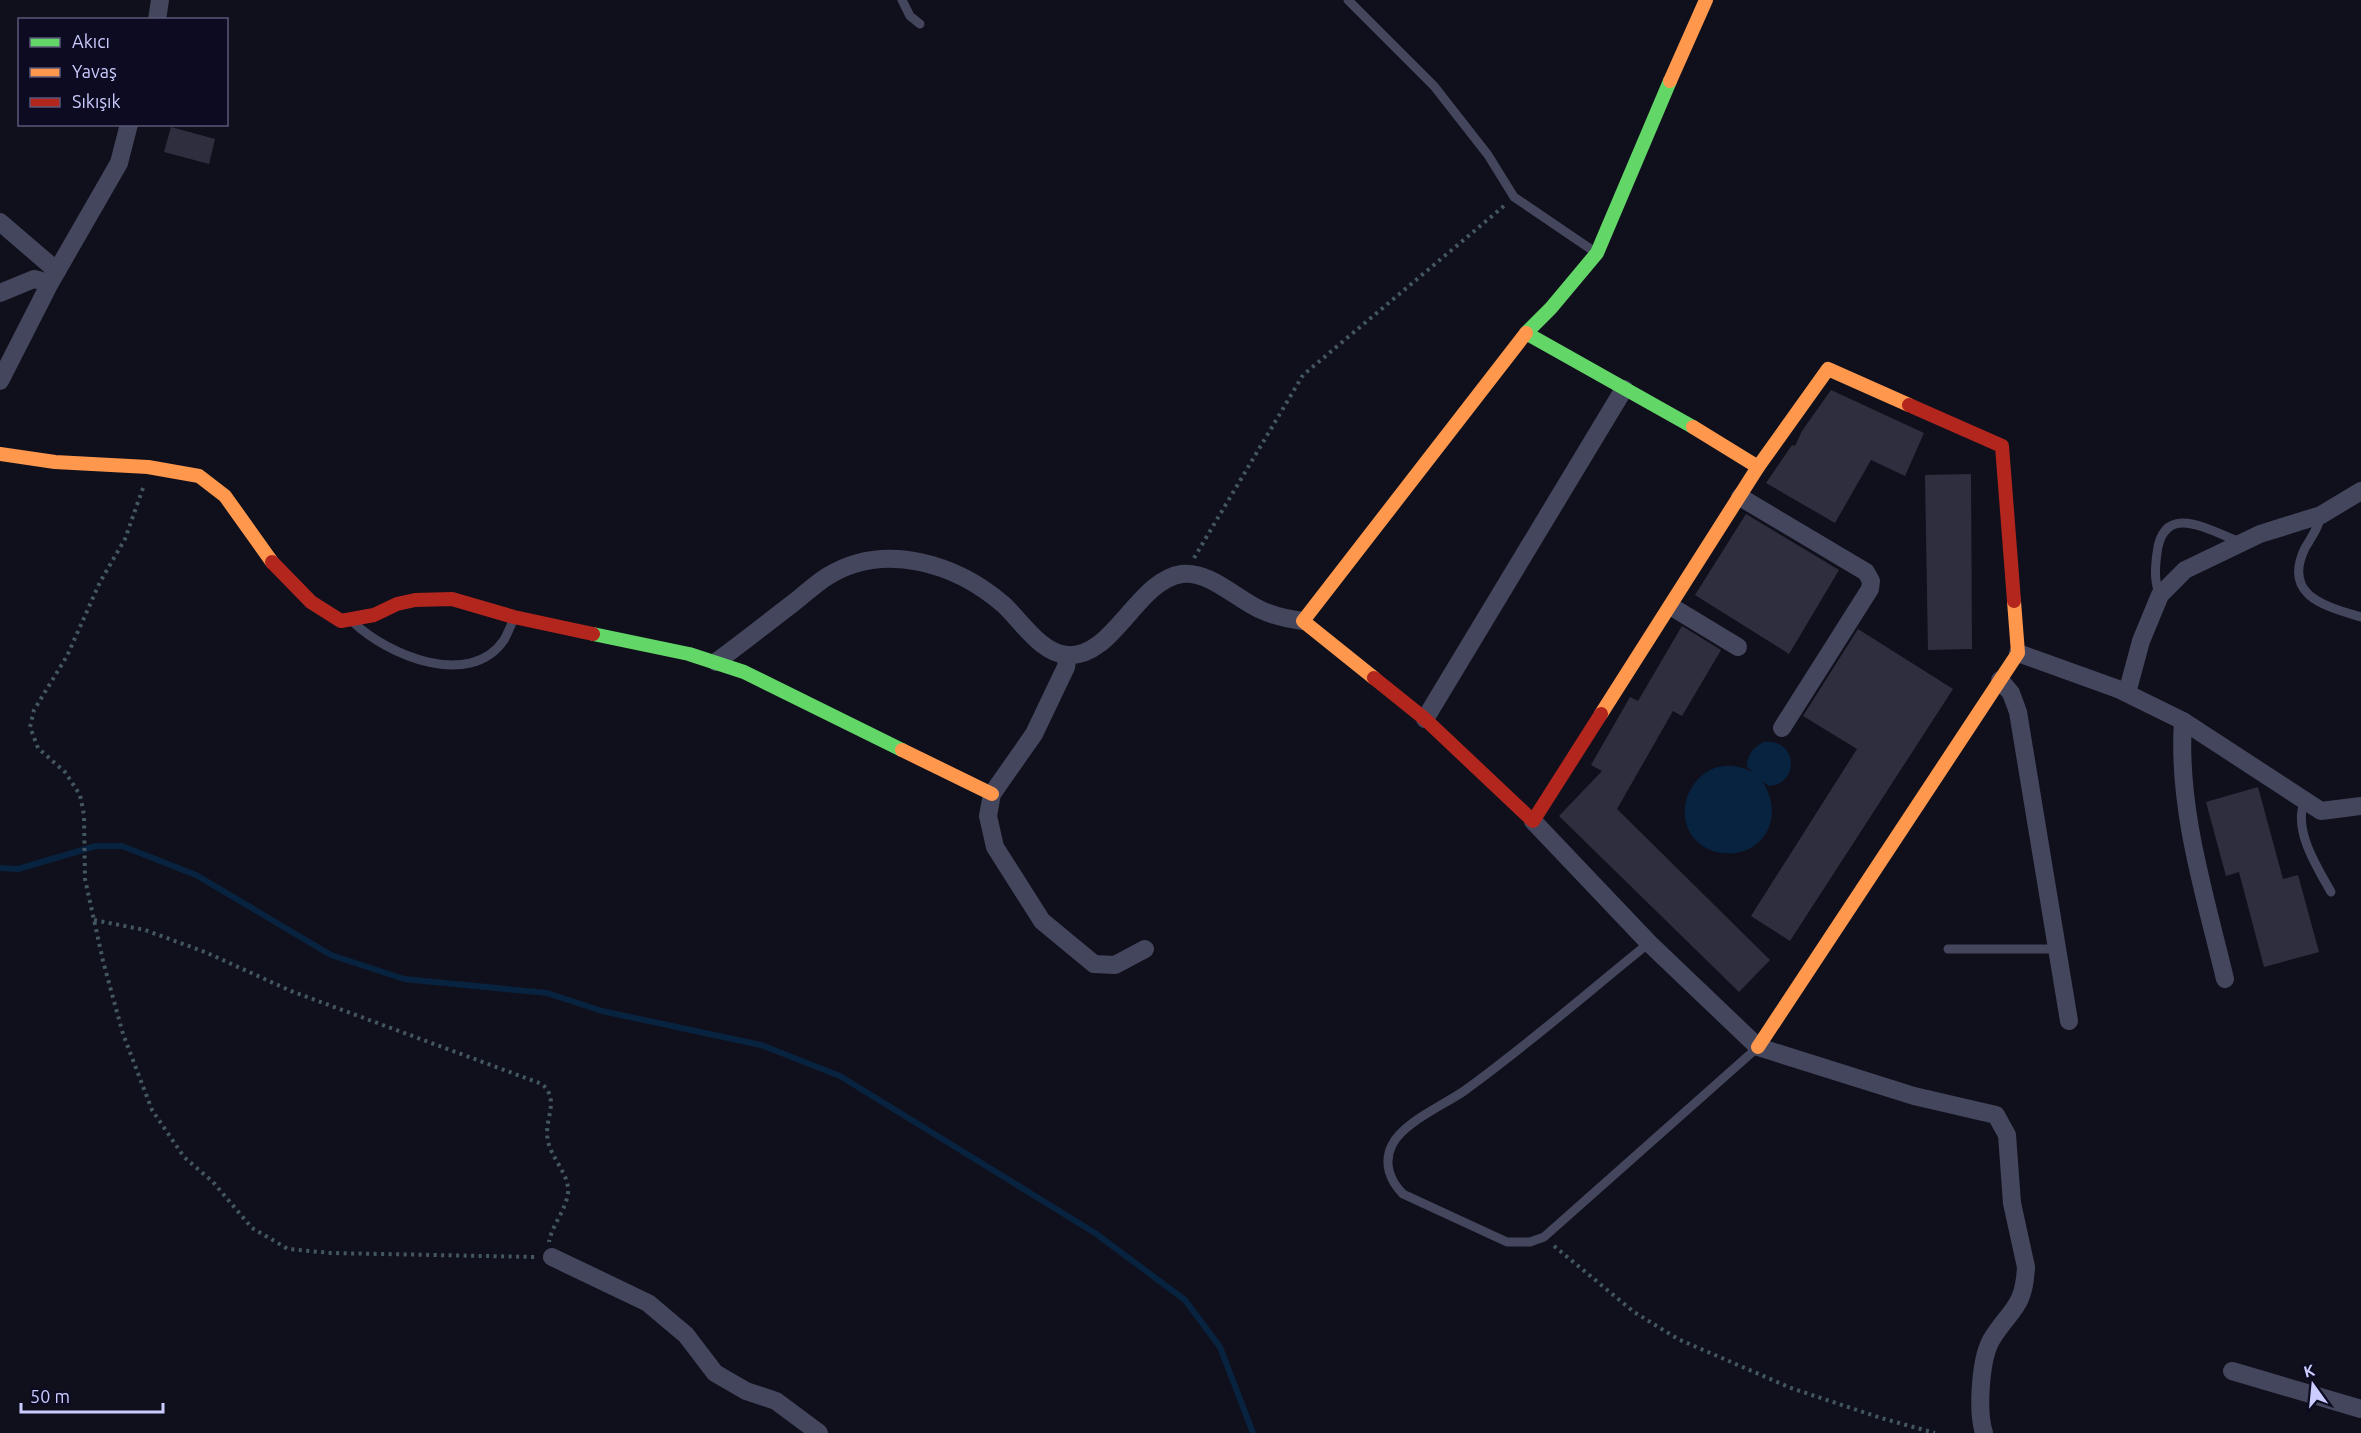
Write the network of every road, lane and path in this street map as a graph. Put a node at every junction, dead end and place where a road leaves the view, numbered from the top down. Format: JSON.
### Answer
{"nodes":[{"id":1,"x":160,"y":0,"type":"edge"},
{"id":2,"x":902,"y":0,"type":"edge"},
{"id":3,"x":1348,"y":0,"type":"edge"},
{"id":4,"x":1706,"y":0,"type":"edge"},
{"id":5,"x":156,"y":18,"type":"edge"},
{"id":6,"x":920,"y":24,"type":"dead end"},
{"id":7,"x":128,"y":126,"type":"edge"},
{"id":8,"x":1515,"y":197,"type":"junction"},
{"id":9,"x":0,"y":222,"type":"edge"},
{"id":10,"x":1597,"y":253,"type":"junction"},
{"id":11,"x":54,"y":277,"type":"junction"},
{"id":12,"x":0,"y":293,"type":"edge"},
{"id":13,"x":1526,"y":333,"type":"junction"},
{"id":14,"x":0,"y":381,"type":"edge"},
{"id":15,"x":1624,"y":389,"type":"junction"},
{"id":16,"x":0,"y":454,"type":"edge"},
{"id":17,"x":148,"y":466,"type":"junction"},
{"id":18,"x":1758,"y":467,"type":"junction"},
{"id":19,"x":2361,"y":491,"type":"edge"},
{"id":20,"x":1740,"y":497,"type":"junction"},
{"id":21,"x":2321,"y":515,"type":"junction"},
{"id":22,"x":2238,"y":544,"type":"junction"},
{"id":23,"x":1185,"y":574,"type":"junction"},
{"id":24,"x":2160,"y":595,"type":"junction"},
{"id":25,"x":1672,"y":607,"type":"junction"},
{"id":26,"x":514,"y":617,"type":"junction"},
{"id":27,"x":2361,"y":617,"type":"edge"},
{"id":28,"x":352,"y":621,"type":"junction"},
{"id":29,"x":1303,"y":621,"type":"junction"},
{"id":30,"x":1738,"y":647,"type":"dead end"},
{"id":31,"x":2018,"y":653,"type":"junction"},
{"id":32,"x":1068,"y":655,"type":"junction"},
{"id":33,"x":717,"y":662,"type":"junction"},
{"id":34,"x":2000,"y":680,"type":"junction"},
{"id":35,"x":2127,"y":693,"type":"junction"},
{"id":36,"x":1425,"y":719,"type":"junction"},
{"id":37,"x":2183,"y":721,"type":"junction"},
{"id":38,"x":1782,"y":728,"type":"dead end"},
{"id":39,"x":992,"y":794,"type":"junction"},
{"id":40,"x":2305,"y":800,"type":"junction"},
{"id":41,"x":2361,"y":806,"type":"edge"},
{"id":42,"x":1533,"y":822,"type":"junction"},
{"id":43,"x":2331,"y":892,"type":"dead end"},
{"id":44,"x":94,"y":920,"type":"junction"},
{"id":45,"x":1650,"y":944,"type":"junction"},
{"id":46,"x":1948,"y":949,"type":"dead end"},
{"id":47,"x":2058,"y":949,"type":"junction"},
{"id":48,"x":1145,"y":950,"type":"dead end"},
{"id":49,"x":2225,"y":979,"type":"dead end"},
{"id":50,"x":2069,"y":1021,"type":"dead end"},
{"id":51,"x":1758,"y":1047,"type":"junction"},
{"id":52,"x":1544,"y":1237,"type":"junction"},
{"id":53,"x":552,"y":1257,"type":"junction"},
{"id":54,"x":2232,"y":1371,"type":"dead end"},
{"id":55,"x":2361,"y":1409,"type":"edge"},
{"id":56,"x":819,"y":1433,"type":"edge"},
{"id":57,"x":1935,"y":1433,"type":"edge"},
{"id":58,"x":1984,"y":1433,"type":"edge"}],
"edges":[{"from":1,"to":5,"type":"street"},
{"from":2,"to":6,"type":"lane"},
{"from":3,"to":8,"type":"lane"},
{"from":4,"to":10,"type":"street"},
{"from":7,"to":11,"type":"street"},
{"from":8,"to":10,"type":"lane"},
{"from":8,"to":23,"type":"path"},
{"from":9,"to":11,"type":"street"},
{"from":10,"to":13,"type":"street"},
{"from":11,"to":12,"type":"street"},
{"from":11,"to":14,"type":"street"},
{"from":13,"to":15,"type":"street"},
{"from":13,"to":29,"type":"street"},
{"from":15,"to":18,"type":"street"},
{"from":15,"to":36,"type":"street"},
{"from":16,"to":17,"type":"street"},
{"from":17,"to":28,"type":"street"},
{"from":17,"to":44,"type":"path"},
{"from":18,"to":20,"type":"street"},
{"from":18,"to":31,"type":"street"},
{"from":19,"to":21,"type":"street"},
{"from":20,"to":25,"type":"street"},
{"from":20,"to":38,"type":"street"},
{"from":21,"to":22,"type":"street"},
{"from":21,"to":27,"type":"lane"},
{"from":22,"to":24,"type":"street"},
{"from":22,"to":24,"type":"lane"},
{"from":23,"to":29,"type":"street"},
{"from":23,"to":32,"type":"street"},
{"from":24,"to":35,"type":"street"},
{"from":25,"to":30,"type":"street"},
{"from":25,"to":42,"type":"street"},
{"from":26,"to":28,"type":"street"},
{"from":26,"to":28,"type":"lane"},
{"from":26,"to":33,"type":"street"},
{"from":29,"to":36,"type":"street"},
{"from":31,"to":34,"type":"street"},
{"from":31,"to":35,"type":"street"},
{"from":32,"to":33,"type":"street"},
{"from":32,"to":39,"type":"street"},
{"from":33,"to":39,"type":"street"},
{"from":34,"to":47,"type":"street"},
{"from":34,"to":51,"type":"street"},
{"from":35,"to":37,"type":"street"},
{"from":36,"to":42,"type":"street"},
{"from":37,"to":40,"type":"street"},
{"from":37,"to":49,"type":"street"},
{"from":39,"to":48,"type":"street"},
{"from":40,"to":41,"type":"street"},
{"from":40,"to":43,"type":"lane"},
{"from":42,"to":45,"type":"street"},
{"from":44,"to":53,"type":"path"},
{"from":44,"to":53,"type":"path"},
{"from":45,"to":51,"type":"street"},
{"from":45,"to":52,"type":"lane"},
{"from":46,"to":47,"type":"lane"},
{"from":47,"to":50,"type":"street"},
{"from":51,"to":52,"type":"lane"},
{"from":51,"to":58,"type":"street"},
{"from":52,"to":57,"type":"path"},
{"from":53,"to":56,"type":"street"},
{"from":54,"to":55,"type":"street"}]}
